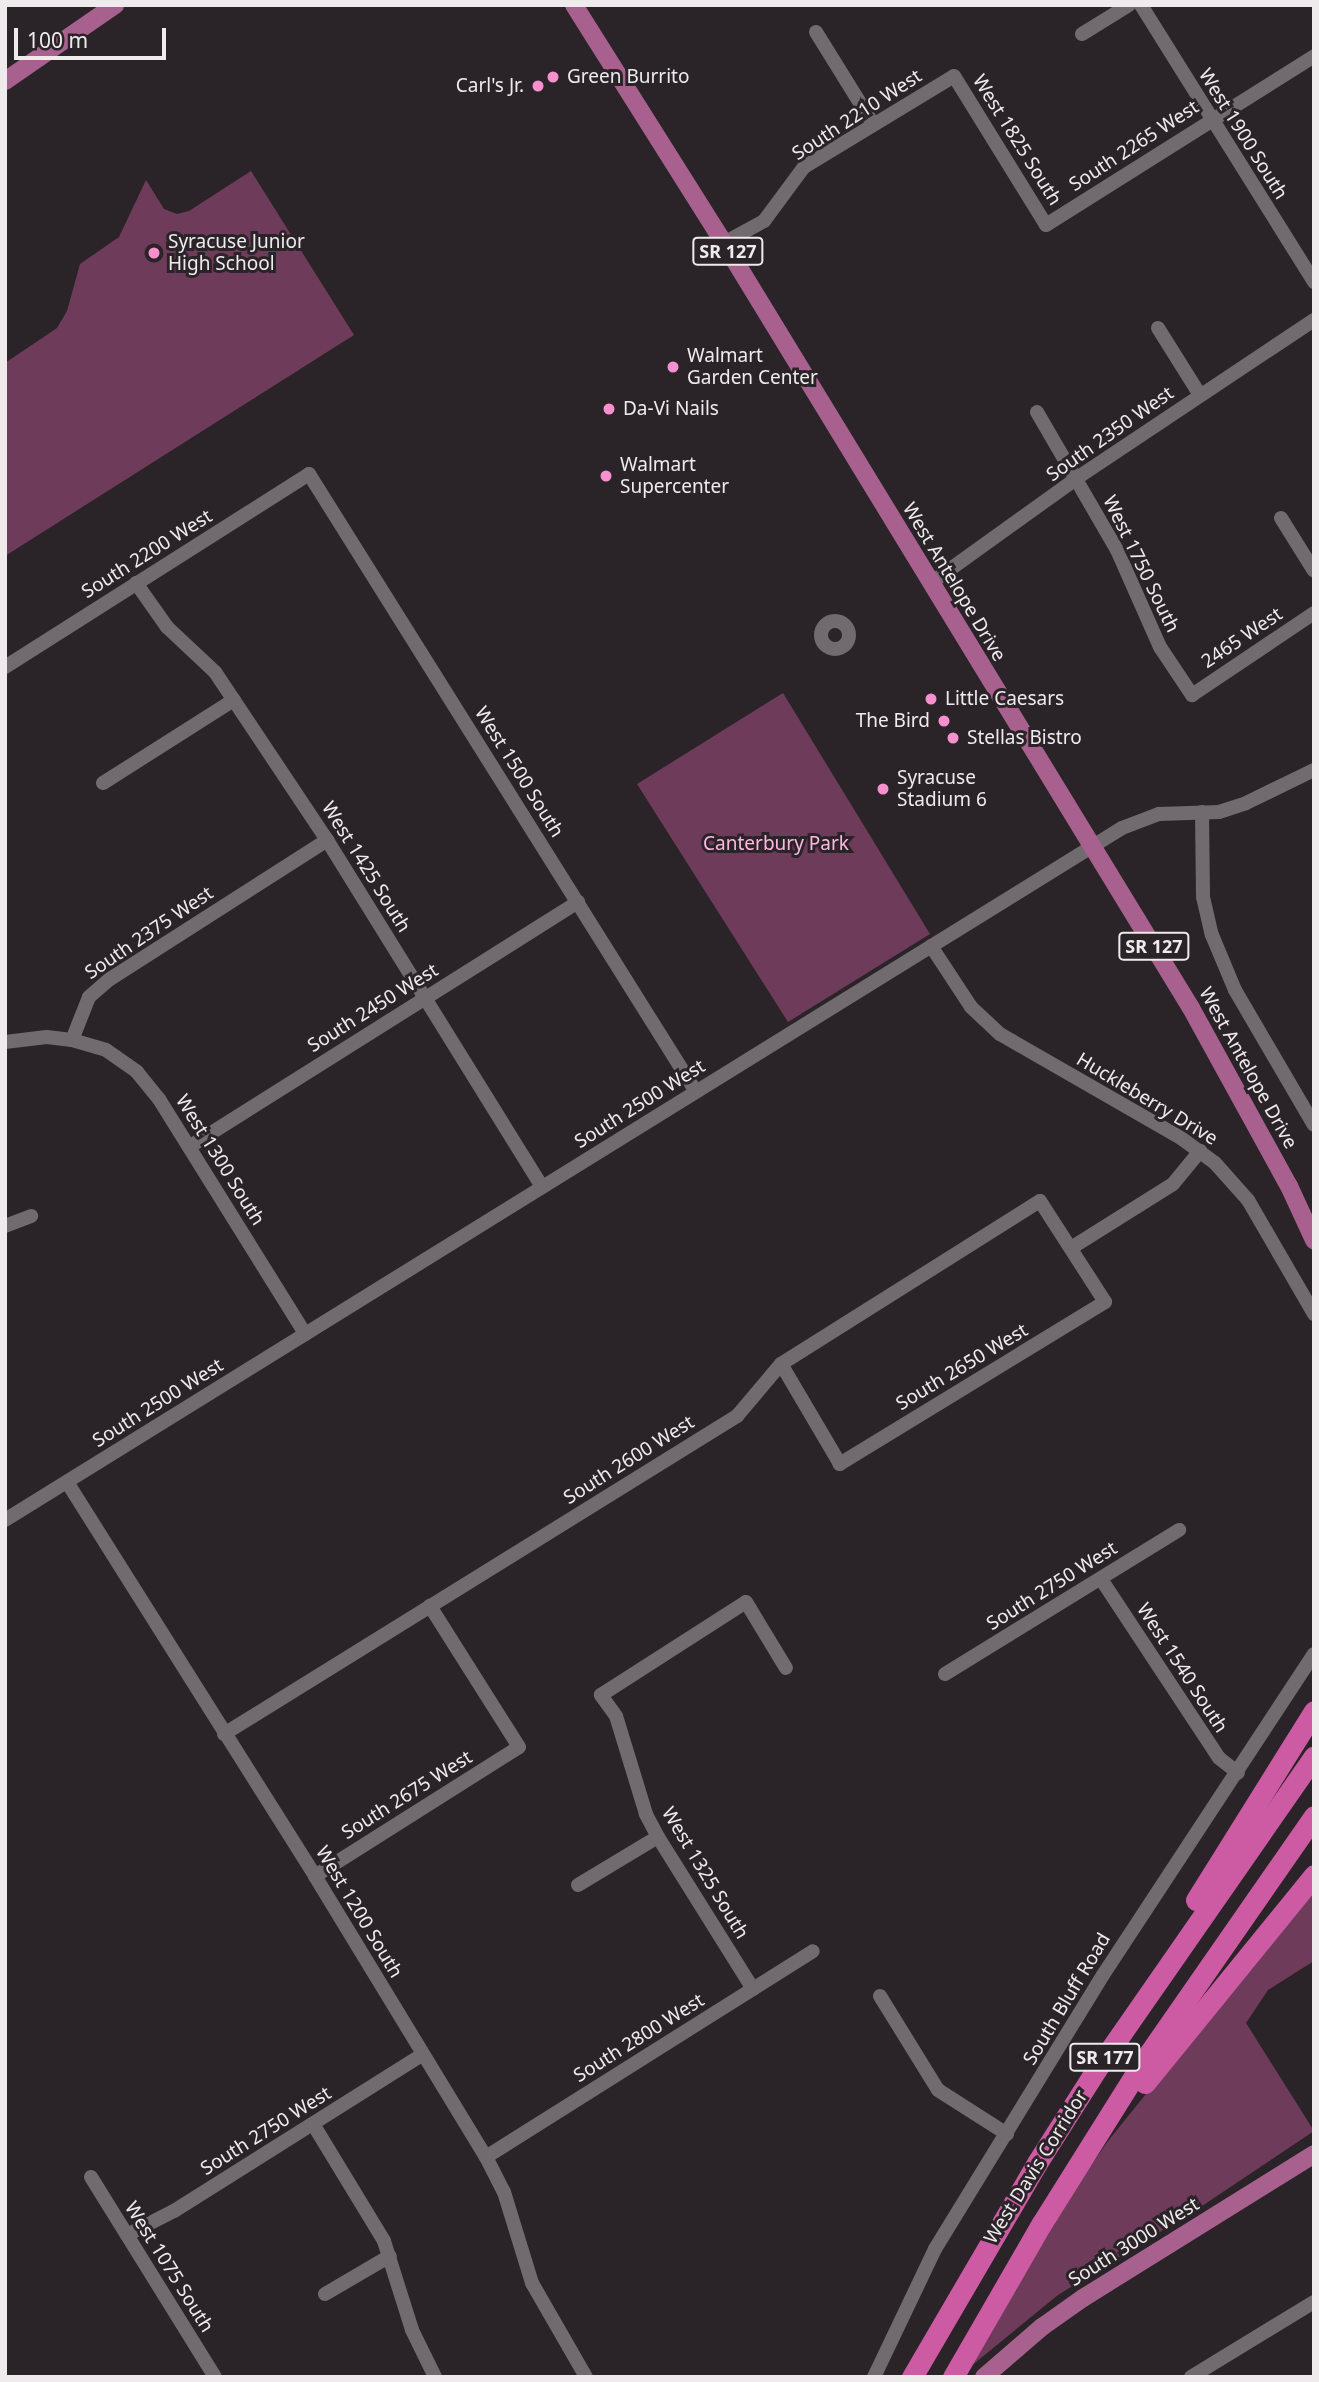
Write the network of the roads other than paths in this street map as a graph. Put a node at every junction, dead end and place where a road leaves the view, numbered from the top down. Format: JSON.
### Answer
{"nodes":[{"id":1,"x":115,"y":5,"type":"edge"},
{"id":2,"x":574,"y":5,"type":"edge"},
{"id":3,"x":1129,"y":5,"type":"edge"},
{"id":4,"x":1141,"y":5,"type":"edge"},
{"id":5,"x":816,"y":33,"type":"dead end"},
{"id":6,"x":1082,"y":34,"type":"dead end"},
{"id":7,"x":1314,"y":56,"type":"edge"},
{"id":8,"x":954,"y":76,"type":"joint"},
{"id":9,"x":5,"y":81,"type":"edge"},
{"id":10,"x":1212,"y":119,"type":"junction"},
{"id":11,"x":873,"y":124,"type":"junction"},
{"id":12,"x":1046,"y":225,"type":"joint"},
{"id":13,"x":724,"y":243,"type":"junction"},
{"id":14,"x":1314,"y":282,"type":"edge"},
{"id":15,"x":1314,"y":320,"type":"edge"},
{"id":16,"x":1158,"y":328,"type":"dead end"},
{"id":17,"x":1200,"y":395,"type":"junction"},
{"id":18,"x":1037,"y":412,"type":"dead end"},
{"id":19,"x":309,"y":474,"type":"joint"},
{"id":20,"x":1077,"y":478,"type":"junction"},
{"id":21,"x":1281,"y":518,"type":"dead end"},
{"id":22,"x":1314,"y":571,"type":"edge"},
{"id":23,"x":136,"y":583,"type":"junction"},
{"id":24,"x":931,"y":583,"type":"junction"},
{"id":25,"x":1314,"y":613,"type":"edge"},
{"id":26,"x":5,"y":667,"type":"edge"},
{"id":27,"x":1192,"y":695,"type":"joint"},
{"id":28,"x":234,"y":700,"type":"junction"},
{"id":29,"x":1314,"y":769,"type":"edge"},
{"id":30,"x":103,"y":783,"type":"dead end"},
{"id":31,"x":1202,"y":812,"type":"junction"},
{"id":32,"x":327,"y":840,"type":"junction"},
{"id":33,"x":1093,"y":846,"type":"junction"},
{"id":34,"x":578,"y":902,"type":"junction"},
{"id":35,"x":931,"y":946,"type":"junction"},
{"id":36,"x":425,"y":998,"type":"junction"},
{"id":37,"x":72,"y":1040,"type":"junction"},
{"id":38,"x":5,"y":1042,"type":"edge"},
{"id":39,"x":696,"y":1092,"type":"junction"},
{"id":40,"x":1314,"y":1125,"type":"edge"},
{"id":41,"x":188,"y":1147,"type":"junction"},
{"id":42,"x":1200,"y":1151,"type":"junction"},
{"id":43,"x":1289,"y":1185,"type":"junction"},
{"id":44,"x":542,"y":1187,"type":"junction"},
{"id":45,"x":1314,"y":1207,"type":"edge"},
{"id":46,"x":31,"y":1216,"type":"dead end"},
{"id":47,"x":5,"y":1226,"type":"edge"},
{"id":48,"x":1314,"y":1240,"type":"edge"},
{"id":49,"x":1071,"y":1248,"type":"junction"},
{"id":50,"x":1314,"y":1314,"type":"edge"},
{"id":51,"x":305,"y":1334,"type":"junction"},
{"id":52,"x":781,"y":1364,"type":"junction"},
{"id":53,"x":67,"y":1482,"type":"junction"},
{"id":54,"x":5,"y":1520,"type":"edge"},
{"id":55,"x":1179,"y":1530,"type":"dead end"},
{"id":56,"x":1101,"y":1579,"type":"junction"},
{"id":57,"x":430,"y":1606,"type":"junction"},
{"id":58,"x":1314,"y":1654,"type":"edge"},
{"id":59,"x":786,"y":1668,"type":"dead end"},
{"id":60,"x":945,"y":1674,"type":"dead end"},
{"id":61,"x":1314,"y":1712,"type":"edge"},
{"id":62,"x":224,"y":1734,"type":"junction"},
{"id":63,"x":1314,"y":1756,"type":"edge"},
{"id":64,"x":1238,"y":1773,"type":"junction"},
{"id":65,"x":1314,"y":1816,"type":"edge"},
{"id":66,"x":658,"y":1837,"type":"junction"},
{"id":67,"x":1314,"y":1875,"type":"edge"},
{"id":68,"x":315,"y":1876,"type":"junction"},
{"id":69,"x":578,"y":1885,"type":"dead end"},
{"id":70,"x":813,"y":1951,"type":"dead end"},
{"id":71,"x":752,"y":1989,"type":"junction"},
{"id":72,"x":880,"y":1996,"type":"dead end"},
{"id":73,"x":422,"y":2055,"type":"junction"},
{"id":74,"x":313,"y":2124,"type":"junction"},
{"id":75,"x":1007,"y":2134,"type":"junction"},
{"id":76,"x":1054,"y":2138,"type":"junction"},
{"id":77,"x":1314,"y":2154,"type":"edge"},
{"id":78,"x":486,"y":2157,"type":"junction"},
{"id":79,"x":1079,"y":2163,"type":"junction"},
{"id":80,"x":90,"y":2177,"type":"dead end"},
{"id":81,"x":127,"y":2235,"type":"junction"},
{"id":82,"x":390,"y":2256,"type":"junction"},
{"id":83,"x":325,"y":2294,"type":"dead end"},
{"id":84,"x":1314,"y":2302,"type":"edge"},
{"id":85,"x":913,"y":2374,"type":"edge"},
{"id":86,"x":992,"y":2374,"type":"edge"},
{"id":87,"x":215,"y":2377,"type":"edge"},
{"id":88,"x":435,"y":2377,"type":"edge"},
{"id":89,"x":586,"y":2377,"type":"edge"},
{"id":90,"x":874,"y":2377,"type":"edge"},
{"id":91,"x":953,"y":2377,"type":"edge"},
{"id":92,"x":1191,"y":2377,"type":"edge"}],
"edges":[{"from":1,"to":9,"type":"main road"},
{"from":2,"to":13,"type":"main road","name":"West Antelope Drive","number":"SR 127"},
{"from":3,"to":6,"type":"street"},
{"from":4,"to":10,"type":"street","name":"West 1900 South"},
{"from":5,"to":11,"type":"street"},
{"from":7,"to":10,"type":"street","name":"South 2265 West"},
{"from":8,"to":11,"type":"street","name":"South 2210 West"},
{"from":8,"to":12,"type":"street","name":"West 1825 South"},
{"from":10,"to":12,"type":"street","name":"South 2265 West"},
{"from":10,"to":14,"type":"street","name":"West 1900 South"},
{"from":11,"to":13,"type":"street","name":"South 2210 West"},
{"from":13,"to":24,"type":"main road","name":"West Antelope Drive","number":"SR 127"},
{"from":15,"to":17,"type":"street","name":"South 2350 West"},
{"from":16,"to":17,"type":"street"},
{"from":17,"to":20,"type":"street","name":"South 2350 West"},
{"from":18,"to":20,"type":"street","name":"West 1750 South"},
{"from":19,"to":23,"type":"street","name":"South 2200 West"},
{"from":19,"to":34,"type":"street","name":"West 1500 South"},
{"from":20,"to":24,"type":"street","name":"South 2350 West"},
{"from":20,"to":27,"type":"street","name":"West 1750 South"},
{"from":21,"to":22,"type":"street"},
{"from":23,"to":26,"type":"street","name":"South 2200 West"},
{"from":23,"to":28,"type":"street","name":"West 1425 South"},
{"from":24,"to":33,"type":"main road","name":"West Antelope Drive","number":"SR 127"},
{"from":25,"to":27,"type":"street","name":"2465 West"},
{"from":28,"to":30,"type":"street"},
{"from":28,"to":32,"type":"street","name":"West 1425 South"},
{"from":29,"to":31,"type":"street","name":"South 2500 West"},
{"from":31,"to":33,"type":"street","name":"South 2500 West"},
{"from":31,"to":40,"type":"street"},
{"from":32,"to":36,"type":"street","name":"West 1425 South"},
{"from":32,"to":37,"type":"street","name":"South 2375 West"},
{"from":33,"to":35,"type":"street","name":"South 2500 West"},
{"from":33,"to":43,"type":"main road","name":"West Antelope Drive","number":"SR 127"},
{"from":34,"to":36,"type":"street","name":"South 2450 West"},
{"from":34,"to":39,"type":"street","name":"West 1500 South"},
{"from":35,"to":39,"type":"street","name":"South 2500 West"},
{"from":35,"to":42,"type":"street","name":"Huckleberry Drive"},
{"from":36,"to":41,"type":"street","name":"South 2450 West"},
{"from":36,"to":44,"type":"street","name":"West 1425 South"},
{"from":37,"to":38,"type":"street"},
{"from":37,"to":41,"type":"street","name":"West 1300 South"},
{"from":39,"to":44,"type":"street","name":"South 2500 West"},
{"from":41,"to":51,"type":"street","name":"West 1300 South"},
{"from":42,"to":49,"type":"street"},
{"from":42,"to":50,"type":"street","name":"Huckleberry Drive"},
{"from":43,"to":45,"type":"main road","name":"West Antelope Drive","number":"SR 127"},
{"from":43,"to":48,"type":"main road","name":"West Antelope Drive","number":"SR 127"},
{"from":44,"to":51,"type":"street","name":"South 2500 West"},
{"from":46,"to":47,"type":"street"},
{"from":49,"to":52,"type":"street","name":"South 2600 West"},
{"from":49,"to":52,"type":"street","name":"South 2650 West"},
{"from":51,"to":53,"type":"street","name":"South 2500 West"},
{"from":52,"to":57,"type":"street","name":"South 2600 West"},
{"from":53,"to":54,"type":"street","name":"South 2500 West"},
{"from":53,"to":62,"type":"street","name":"West 1200 South"},
{"from":55,"to":56,"type":"street","name":"South 2750 West"},
{"from":56,"to":60,"type":"street","name":"South 2750 West"},
{"from":56,"to":64,"type":"street","name":"West 1540 South"},
{"from":57,"to":62,"type":"street","name":"South 2600 West"},
{"from":57,"to":68,"type":"street","name":"South 2675 West"},
{"from":58,"to":64,"type":"street","name":"South Bluff Road"},
{"from":59,"to":66,"type":"street","name":"West 1325 South"},
{"from":61,"to":76,"type":"highway"},
{"from":62,"to":68,"type":"street","name":"West 1200 South"},
{"from":63,"to":76,"type":"highway","name":"West Davis Corridor","number":"SR 177"},
{"from":64,"to":75,"type":"street","name":"South Bluff Road"},
{"from":65,"to":79,"type":"highway","name":"West Davis Corridor","number":"SR 177"},
{"from":66,"to":69,"type":"street"},
{"from":66,"to":71,"type":"street","name":"West 1325 South"},
{"from":67,"to":79,"type":"highway"},
{"from":68,"to":73,"type":"street","name":"West 1200 South"},
{"from":70,"to":71,"type":"street","name":"South 2800 West"},
{"from":71,"to":78,"type":"street","name":"South 2800 West"},
{"from":72,"to":75,"type":"street"},
{"from":73,"to":74,"type":"street","name":"South 2750 West"},
{"from":73,"to":78,"type":"street","name":"West 1200 South"},
{"from":74,"to":81,"type":"street","name":"South 2750 West"},
{"from":74,"to":82,"type":"street"},
{"from":75,"to":90,"type":"street","name":"South Bluff Road"},
{"from":76,"to":85,"type":"highway","name":"West Davis Corridor","number":"SR 177"},
{"from":77,"to":86,"type":"main road","name":"South 3000 West"},
{"from":78,"to":89,"type":"street","name":"West 1200 South"},
{"from":79,"to":91,"type":"highway","name":"West Davis Corridor","number":"SR 177"},
{"from":80,"to":81,"type":"street","name":"West 1075 South"},
{"from":81,"to":87,"type":"street","name":"West 1075 South"},
{"from":82,"to":83,"type":"street"},
{"from":82,"to":88,"type":"street"},
{"from":84,"to":92,"type":"street"}]}
